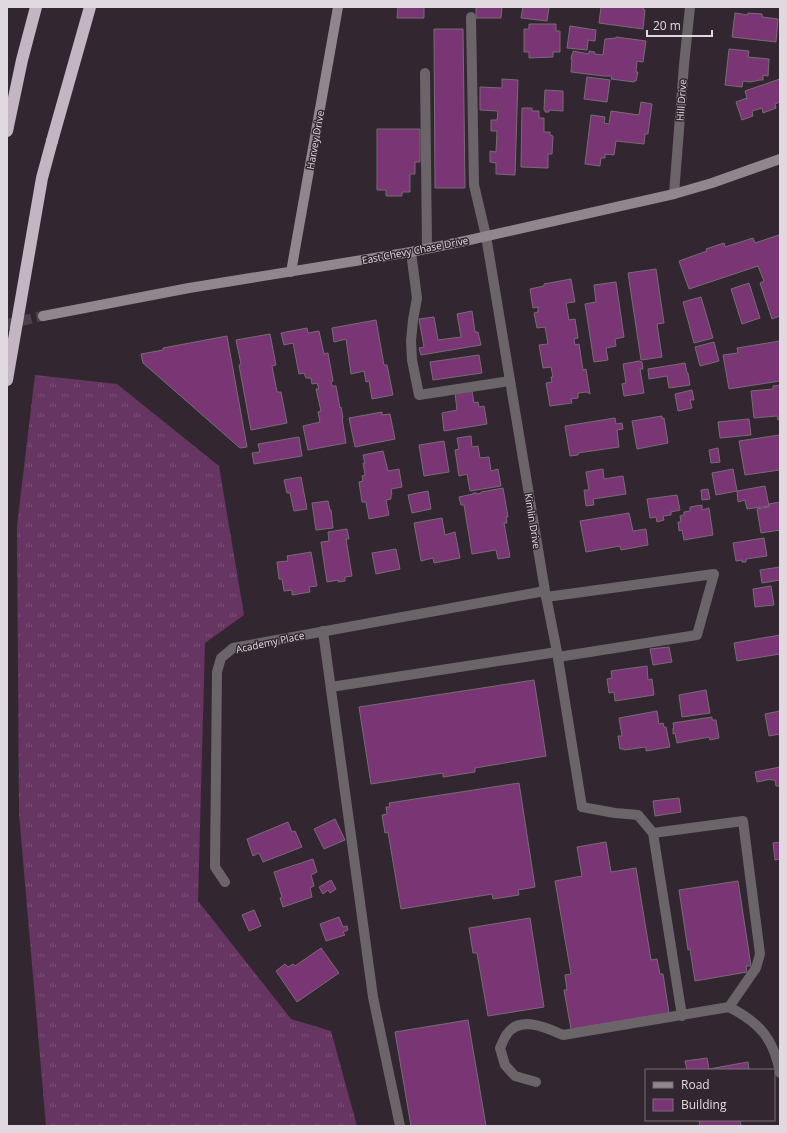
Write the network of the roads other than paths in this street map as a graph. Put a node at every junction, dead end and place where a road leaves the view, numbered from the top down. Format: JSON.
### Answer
{"nodes":[{"id":1,"x":36,"y":7,"type":"edge"},
{"id":2,"x":90,"y":7,"type":"edge"},
{"id":3,"x":338,"y":7,"type":"edge"},
{"id":4,"x":690,"y":7,"type":"edge"},
{"id":5,"x":471,"y":17,"type":"dead end"},
{"id":6,"x":425,"y":73,"type":"dead end"},
{"id":7,"x":7,"y":131,"type":"edge"},
{"id":8,"x":780,"y":159,"type":"edge"},
{"id":9,"x":674,"y":194,"type":"junction"},
{"id":10,"x":486,"y":236,"type":"junction"},
{"id":11,"x":427,"y":248,"type":"junction"},
{"id":12,"x":411,"y":252,"type":"junction"},
{"id":13,"x":291,"y":272,"type":"junction"},
{"id":14,"x":43,"y":316,"type":"tunnel mouth"},
{"id":15,"x":7,"y":380,"type":"edge"},
{"id":16,"x":510,"y":381,"type":"junction"},
{"id":17,"x":545,"y":594,"type":"junction"},
{"id":18,"x":323,"y":631,"type":"junction"},
{"id":19,"x":558,"y":655,"type":"junction"},
{"id":20,"x":331,"y":687,"type":"junction"},
{"id":21,"x":653,"y":833,"type":"junction"},
{"id":22,"x":225,"y":882,"type":"dead end"},
{"id":23,"x":729,"y":1007,"type":"junction"},
{"id":24,"x":682,"y":1016,"type":"junction"},
{"id":25,"x":780,"y":1073,"type":"edge"},
{"id":26,"x":536,"y":1082,"type":"dead end"},
{"id":27,"x":400,"y":1126,"type":"edge"}],
"edges":[{"from":1,"to":7,"type":"highway"},
{"from":2,"to":15,"type":"highway","bridge":true},
{"from":3,"to":13,"type":"main road","name":"Harvey Drive"},
{"from":4,"to":9,"type":"street","name":"Hill Drive"},
{"from":5,"to":10,"type":"street","name":"Kimlin Drive"},
{"from":6,"to":11,"type":"street"},
{"from":8,"to":9,"type":"main road","name":"East Chevy Chase Drive"},
{"from":9,"to":10,"type":"main road","name":"East Chevy Chase Drive"},
{"from":10,"to":11,"type":"main road","name":"East Chevy Chase Drive"},
{"from":10,"to":16,"type":"street","name":"Kimlin Drive"},
{"from":11,"to":12,"type":"main road","name":"East Chevy Chase Drive"},
{"from":12,"to":13,"type":"main road","name":"East Chevy Chase Drive"},
{"from":12,"to":16,"type":"street"},
{"from":13,"to":14,"type":"main road","name":"East Chevy Chase Drive"},
{"from":16,"to":17,"type":"street","name":"Kimlin Drive"},
{"from":17,"to":18,"type":"street","name":"Academy Place"},
{"from":17,"to":19,"type":"street","name":"Kimlin Drive"},
{"from":17,"to":19,"type":"street","name":"Academy Place"},
{"from":18,"to":20,"type":"street"},
{"from":18,"to":22,"type":"street","name":"Academy Place"},
{"from":19,"to":20,"type":"street"},
{"from":19,"to":21,"type":"street","name":"Kimlin Drive"},
{"from":20,"to":27,"type":"street"},
{"from":21,"to":23,"type":"street"},
{"from":21,"to":24,"type":"street"},
{"from":23,"to":24,"type":"street"},
{"from":23,"to":25,"type":"street"},
{"from":24,"to":26,"type":"street"}]}
